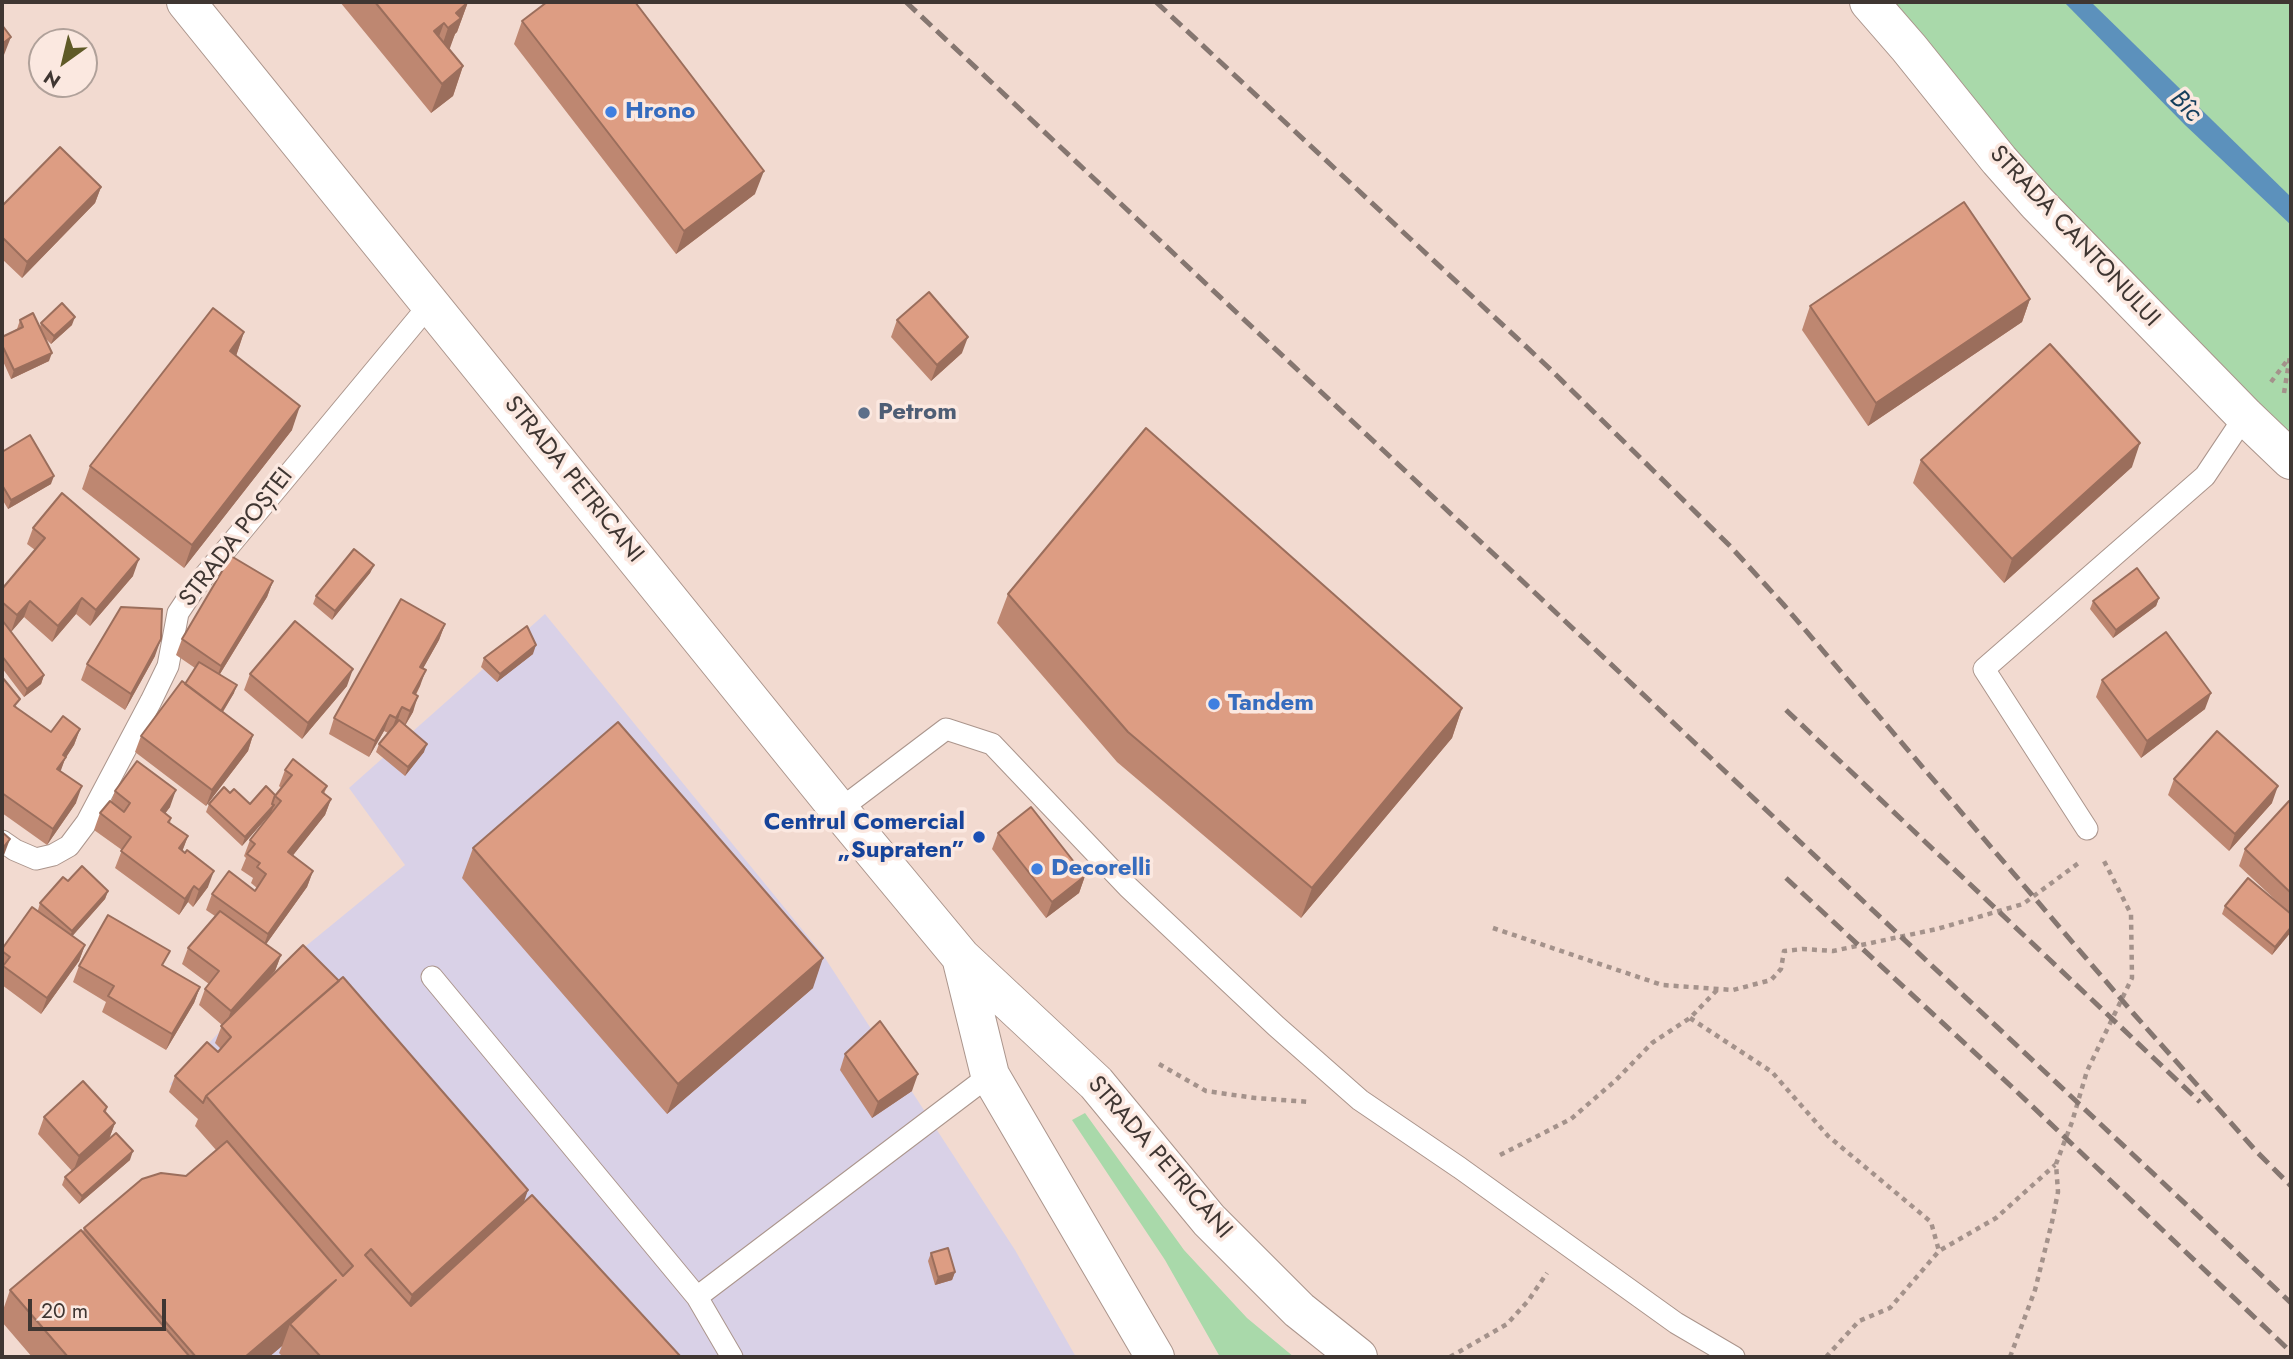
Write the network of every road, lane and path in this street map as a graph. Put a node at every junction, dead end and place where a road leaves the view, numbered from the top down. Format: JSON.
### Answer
{"nodes":[{"id":1,"x":186,"y":2,"type":"edge"},
{"id":2,"x":1868,"y":2,"type":"edge"},
{"id":3,"x":430,"y":304,"type":"junction"},
{"id":4,"x":2245,"y":416,"type":"junction"},
{"id":5,"x":2291,"y":460,"type":"edge"},
{"id":6,"x":839,"y":810,"type":"junction"},
{"id":7,"x":2087,"y":829,"type":"joint"},
{"id":8,"x":2,"y":841,"type":"edge"},
{"id":9,"x":2097,"y":849,"type":"junction"},
{"id":10,"x":1493,"y":928,"type":"dead end"},
{"id":11,"x":961,"y":957,"type":"junction"},
{"id":12,"x":432,"y":977,"type":"dead end"},
{"id":13,"x":1717,"y":989,"type":"junction"},
{"id":14,"x":1690,"y":1018,"type":"junction"},
{"id":15,"x":1159,"y":1065,"type":"dead end"},
{"id":16,"x":990,"y":1075,"type":"junction"},
{"id":17,"x":1360,"y":1100,"type":"junction"},
{"id":18,"x":2056,"y":1164,"type":"junction"},
{"id":19,"x":1460,"y":1168,"type":"junction"},
{"id":20,"x":1575,"y":1251,"type":"junction"},
{"id":21,"x":1938,"y":1251,"type":"junction"},
{"id":22,"x":696,"y":1297,"type":"junction"},
{"id":23,"x":732,"y":1357,"type":"edge"},
{"id":24,"x":1155,"y":1357,"type":"edge"},
{"id":25,"x":1358,"y":1357,"type":"edge"},
{"id":26,"x":1450,"y":1357,"type":"edge"},
{"id":27,"x":1734,"y":1357,"type":"edge"},
{"id":28,"x":1826,"y":1357,"type":"edge"},
{"id":29,"x":2010,"y":1357,"type":"edge"}],
"edges":[{"from":1,"to":3,"type":"main road","name":"STRADA PETRICANI"},
{"from":2,"to":4,"type":"main road","name":"STRADA CANTONULUI"},
{"from":3,"to":6,"type":"main road","name":"STRADA PETRICANI"},
{"from":3,"to":8,"type":"lane","name":"STRADA POȘTEI"},
{"from":4,"to":5,"type":"main road","name":"STRADA CANTONULUI"},
{"from":4,"to":7,"type":"lane"},
{"from":6,"to":11,"type":"main road","name":"STRADA PETRICANI"},
{"from":6,"to":17,"type":"lane"},
{"from":7,"to":9,"type":"path"},
{"from":9,"to":13,"type":"path"},
{"from":9,"to":18,"type":"path"},
{"from":10,"to":13,"type":"path"},
{"from":11,"to":16,"type":"main road","name":"STRADA PETRICANI"},
{"from":11,"to":25,"type":"main road","name":"STRADA PETRICANI"},
{"from":12,"to":22,"type":"lane"},
{"from":13,"to":14,"type":"path"},
{"from":14,"to":19,"type":"path"},
{"from":14,"to":21,"type":"path"},
{"from":15,"to":17,"type":"path"},
{"from":16,"to":22,"type":"lane"},
{"from":16,"to":24,"type":"main road","name":"STRADA PETRICANI"},
{"from":17,"to":19,"type":"lane"},
{"from":18,"to":21,"type":"path"},
{"from":18,"to":29,"type":"path"},
{"from":19,"to":20,"type":"lane"},
{"from":20,"to":26,"type":"path"},
{"from":20,"to":27,"type":"lane"},
{"from":21,"to":28,"type":"path"},
{"from":22,"to":23,"type":"lane"}]}
